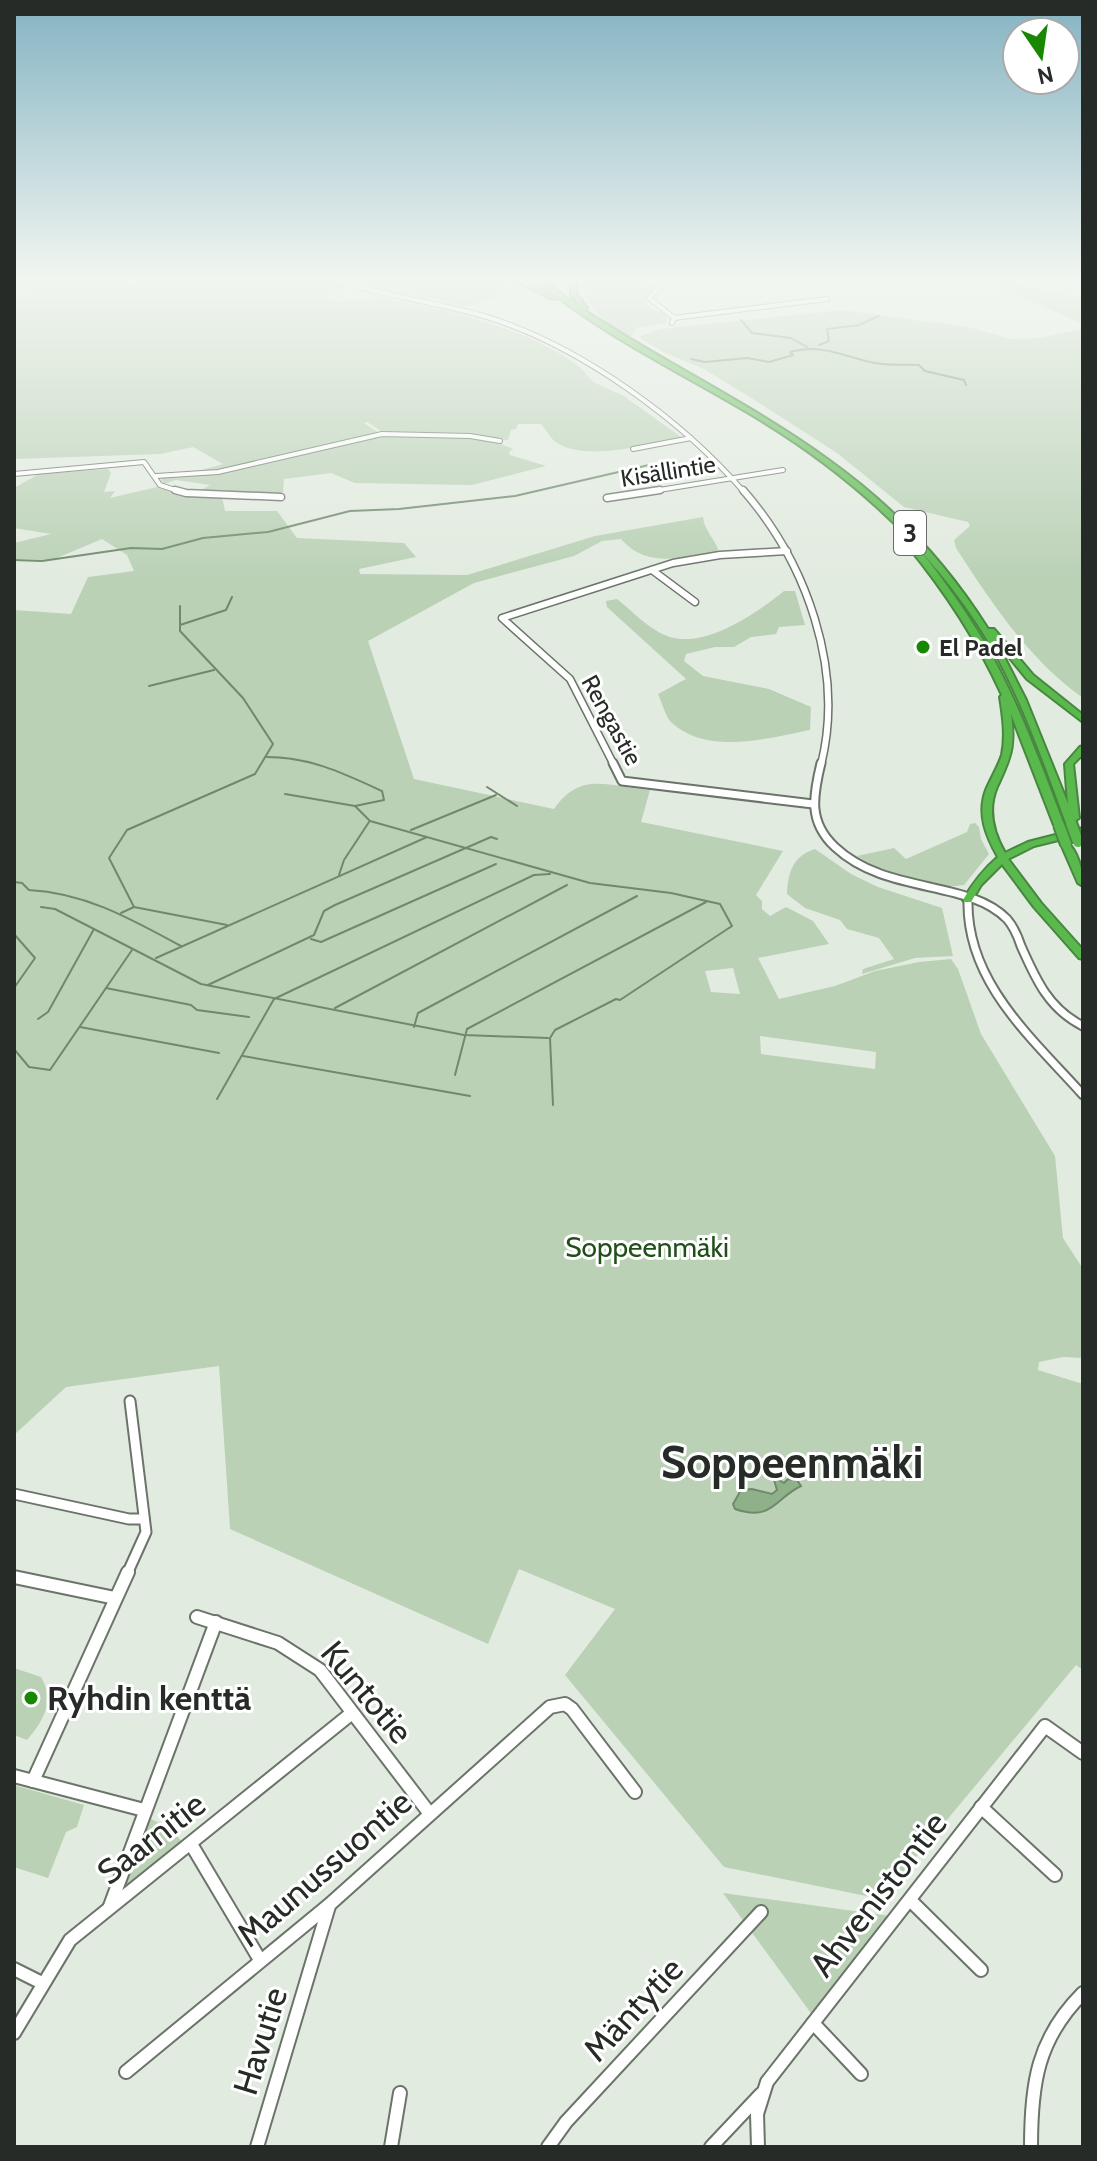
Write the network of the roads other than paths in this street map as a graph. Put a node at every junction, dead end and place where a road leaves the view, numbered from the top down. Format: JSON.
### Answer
{"nodes":[{"id":1,"x":609,"y":380,"type":"edge"},
{"id":2,"x":683,"y":380,"type":"edge"},
{"id":3,"x":695,"y":380,"type":"edge"},
{"id":4,"x":691,"y":438,"type":"junction"},
{"id":5,"x":500,"y":441,"type":"dead end"},
{"id":6,"x":633,"y":449,"type":"dead end"},
{"id":7,"x":783,"y":470,"type":"dead end"},
{"id":8,"x":14,"y":474,"type":"edge"},
{"id":9,"x":156,"y":476,"type":"junction"},
{"id":10,"x":735,"y":479,"type":"junction"},
{"id":11,"x":281,"y":497,"type":"dead end"},
{"id":12,"x":607,"y":498,"type":"dead end"},
{"id":13,"x":787,"y":551,"type":"junction"},
{"id":14,"x":652,"y":570,"type":"junction"},
{"id":15,"x":695,"y":602,"type":"dead end"},
{"id":16,"x":976,"y":615,"type":"junction"},
{"id":17,"x":1000,"y":677,"type":"junction"},
{"id":18,"x":1083,"y":719,"type":"edge"},
{"id":19,"x":1083,"y":749,"type":"edge"},
{"id":20,"x":813,"y":804,"type":"junction"},
{"id":21,"x":1073,"y":823,"type":"junction"},
{"id":22,"x":1083,"y":831,"type":"edge"},
{"id":23,"x":1083,"y":853,"type":"edge"},
{"id":24,"x":1002,"y":857,"type":"junction"},
{"id":25,"x":1083,"y":883,"type":"edge"},
{"id":26,"x":968,"y":900,"type":"junction"},
{"id":27,"x":1083,"y":956,"type":"edge"},
{"id":28,"x":1083,"y":1026,"type":"edge"},
{"id":29,"x":1083,"y":1095,"type":"edge"},
{"id":30,"x":130,"y":1401,"type":"dead end"},
{"id":31,"x":14,"y":1494,"type":"edge"},
{"id":32,"x":144,"y":1519,"type":"junction"},
{"id":33,"x":14,"y":1577,"type":"edge"},
{"id":34,"x":115,"y":1598,"type":"junction"},
{"id":35,"x":197,"y":1617,"type":"dead end"},
{"id":36,"x":216,"y":1622,"type":"junction"},
{"id":37,"x":352,"y":1713,"type":"junction"},
{"id":38,"x":1083,"y":1753,"type":"edge"},
{"id":39,"x":14,"y":1776,"type":"edge"},
{"id":40,"x":33,"y":1781,"type":"junction"},
{"id":41,"x":635,"y":1792,"type":"dead end"},
{"id":42,"x":981,"y":1807,"type":"junction"},
{"id":43,"x":144,"y":1810,"type":"junction"},
{"id":44,"x":430,"y":1814,"type":"junction"},
{"id":45,"x":191,"y":1844,"type":"junction"},
{"id":46,"x":1055,"y":1875,"type":"dead end"},
{"id":47,"x":911,"y":1901,"type":"junction"},
{"id":48,"x":329,"y":1905,"type":"junction"},
{"id":49,"x":109,"y":1907,"type":"junction"},
{"id":50,"x":761,"y":1912,"type":"dead end"},
{"id":51,"x":260,"y":1960,"type":"junction"},
{"id":52,"x":14,"y":1969,"type":"edge"},
{"id":53,"x":981,"y":1970,"type":"dead end"},
{"id":54,"x":42,"y":1983,"type":"junction"},
{"id":55,"x":1083,"y":1993,"type":"edge"},
{"id":56,"x":813,"y":2023,"type":"junction"},
{"id":57,"x":14,"y":2033,"type":"edge"},
{"id":58,"x":126,"y":2072,"type":"dead end"},
{"id":59,"x":861,"y":2074,"type":"dead end"},
{"id":60,"x":400,"y":2093,"type":"dead end"},
{"id":61,"x":761,"y":2093,"type":"junction"},
{"id":62,"x":257,"y":2147,"type":"edge"},
{"id":63,"x":391,"y":2147,"type":"edge"},
{"id":64,"x":548,"y":2147,"type":"edge"},
{"id":65,"x":711,"y":2147,"type":"edge"},
{"id":66,"x":758,"y":2147,"type":"edge"},
{"id":67,"x":1031,"y":2147,"type":"edge"}],
"edges":[{"from":1,"to":4,"type":"street"},
{"from":2,"to":17,"type":"highway","number":"3"},
{"from":3,"to":16,"type":"highway","number":"3"},
{"from":4,"to":6,"type":"street"},
{"from":4,"to":10,"type":"street"},
{"from":5,"to":9,"type":"street"},
{"from":7,"to":10,"type":"street","name":"Kisällintie"},
{"from":8,"to":9,"type":"street"},
{"from":9,"to":11,"type":"street"},
{"from":10,"to":12,"type":"street","name":"Kisällintie"},
{"from":10,"to":13,"type":"street"},
{"from":13,"to":14,"type":"street","name":"Rengastie"},
{"from":13,"to":20,"type":"street"},
{"from":14,"to":15,"type":"street"},
{"from":14,"to":20,"type":"street","name":"Rengastie"},
{"from":16,"to":18,"type":"highway"},
{"from":16,"to":21,"type":"highway","number":"3"},
{"from":17,"to":24,"type":"highway"},
{"from":17,"to":25,"type":"highway","number":"3","bridge":true},
{"from":19,"to":21,"type":"highway"},
{"from":20,"to":26,"type":"street"},
{"from":21,"to":23,"type":"highway","number":"3","bridge":true},
{"from":22,"to":24,"type":"highway"},
{"from":24,"to":26,"type":"highway"},
{"from":24,"to":27,"type":"highway"},
{"from":26,"to":28,"type":"street"},
{"from":26,"to":29,"type":"street"},
{"from":30,"to":32,"type":"street"},
{"from":31,"to":32,"type":"street"},
{"from":32,"to":34,"type":"street"},
{"from":33,"to":34,"type":"street"},
{"from":34,"to":40,"type":"street"},
{"from":35,"to":36,"type":"street","name":"Kuntotie"},
{"from":36,"to":37,"type":"street","name":"Kuntotie"},
{"from":36,"to":43,"type":"street"},
{"from":37,"to":44,"type":"street","name":"Kuntotie"},
{"from":37,"to":45,"type":"street","name":"Saarnitie"},
{"from":38,"to":42,"type":"street","name":"Ahvenistontie"},
{"from":39,"to":40,"type":"street"},
{"from":40,"to":43,"type":"street"},
{"from":41,"to":44,"type":"street","name":"Maunussuontie"},
{"from":42,"to":46,"type":"street"},
{"from":42,"to":47,"type":"street","name":"Ahvenistontie"},
{"from":43,"to":49,"type":"street"},
{"from":44,"to":48,"type":"street","name":"Maunussuontie"},
{"from":45,"to":49,"type":"street","name":"Saarnitie"},
{"from":45,"to":51,"type":"street"},
{"from":47,"to":53,"type":"street"},
{"from":47,"to":56,"type":"street","name":"Ahvenistontie"},
{"from":48,"to":51,"type":"street","name":"Maunussuontie"},
{"from":48,"to":62,"type":"street","name":"Havutie"},
{"from":49,"to":54,"type":"street","name":"Saarnitie"},
{"from":50,"to":64,"type":"street","name":"Mäntytie"},
{"from":51,"to":58,"type":"street","name":"Maunussuontie"},
{"from":52,"to":54,"type":"street"},
{"from":54,"to":57,"type":"street","name":"Saarnitie"},
{"from":55,"to":67,"type":"street"},
{"from":56,"to":59,"type":"street"},
{"from":56,"to":61,"type":"street","name":"Ahvenistontie"},
{"from":60,"to":63,"type":"street"},
{"from":61,"to":65,"type":"street","name":"Ahvenistontie"},
{"from":61,"to":66,"type":"street"}]}
